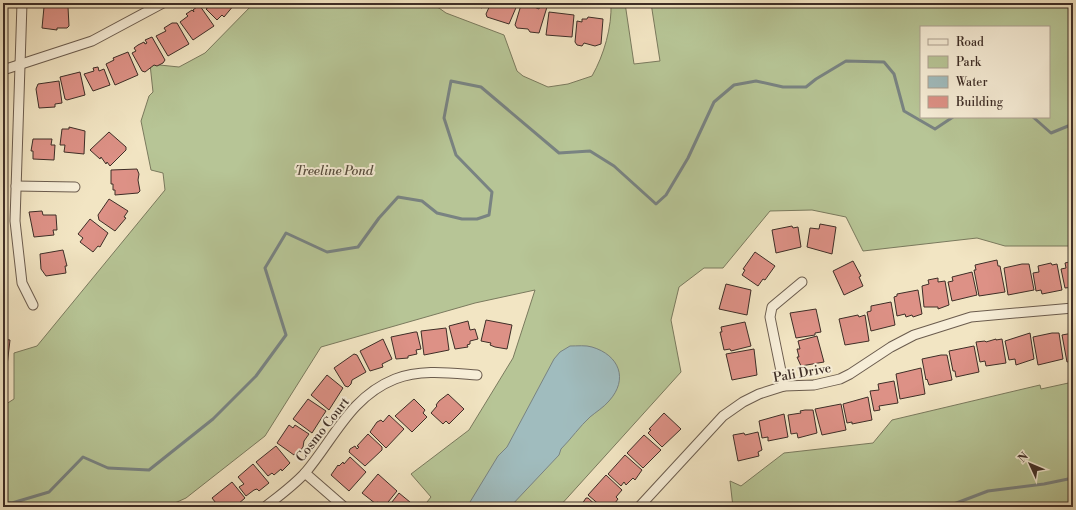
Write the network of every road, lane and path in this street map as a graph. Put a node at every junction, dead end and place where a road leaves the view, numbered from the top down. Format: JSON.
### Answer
{"nodes":[{"id":1,"x":22,"y":3,"type":"edge"},
{"id":2,"x":163,"y":3,"type":"edge"},
{"id":3,"x":20,"y":64,"type":"junction"},
{"id":4,"x":3,"y":70,"type":"edge"},
{"id":5,"x":16,"y":186,"type":"junction"},
{"id":6,"x":75,"y":187,"type":"dead end"},
{"id":7,"x":802,"y":282,"type":"dead end"},
{"id":8,"x":33,"y":305,"type":"dead end"},
{"id":9,"x":1073,"y":308,"type":"edge"},
{"id":10,"x":477,"y":375,"type":"dead end"},
{"id":11,"x":784,"y":386,"type":"junction"},
{"id":12,"x":305,"y":472,"type":"junction"},
{"id":13,"x":265,"y":507,"type":"edge"},
{"id":14,"x":344,"y":507,"type":"edge"},
{"id":15,"x":639,"y":507,"type":"edge"}],
"edges":[{"from":1,"to":3,"type":"street"},
{"from":2,"to":3,"type":"street"},
{"from":3,"to":4,"type":"street"},
{"from":3,"to":5,"type":"street"},
{"from":5,"to":6,"type":"street"},
{"from":5,"to":8,"type":"street"},
{"from":7,"to":11,"type":"street"},
{"from":9,"to":11,"type":"street","name":"Pali Drive"},
{"from":10,"to":12,"type":"street","name":"Cosmo Court"},
{"from":11,"to":15,"type":"street","name":"Pali Drive"},
{"from":12,"to":13,"type":"street","name":"Cosmo Court"},
{"from":12,"to":14,"type":"street"}]}
